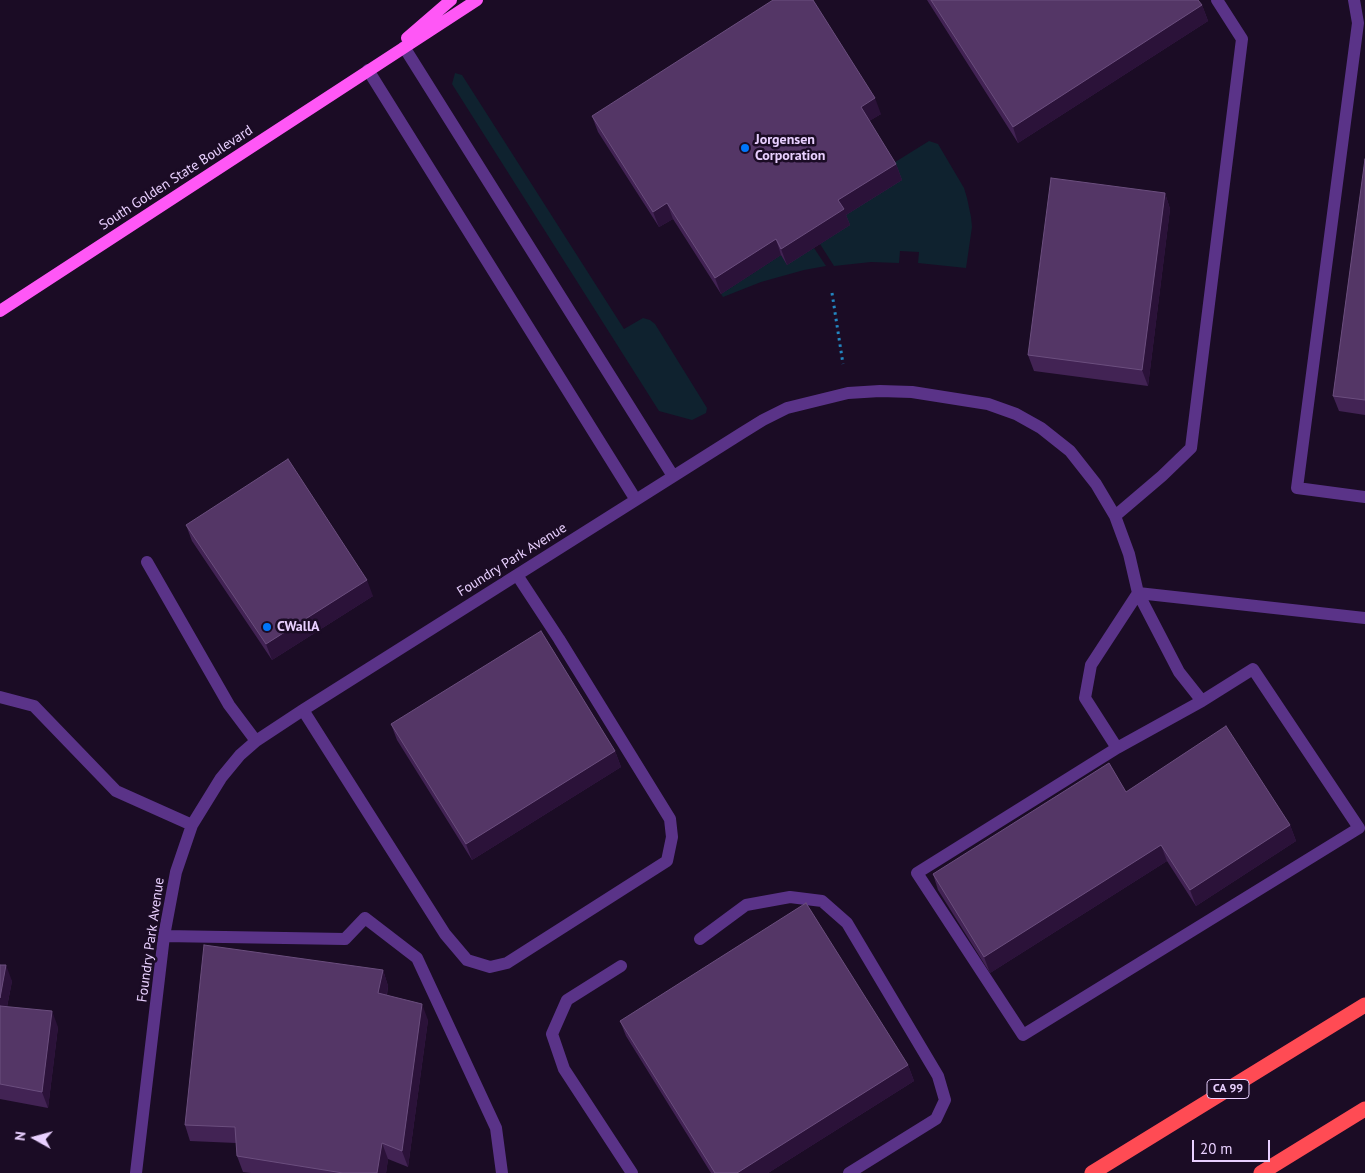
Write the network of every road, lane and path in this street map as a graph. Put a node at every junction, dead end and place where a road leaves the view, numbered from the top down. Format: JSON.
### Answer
{"nodes":[{"id":1,"x":451,"y":0,"type":"edge"},
{"id":2,"x":477,"y":0,"type":"edge"},
{"id":3,"x":1217,"y":0,"type":"edge"},
{"id":4,"x":1354,"y":0,"type":"edge"},
{"id":5,"x":404,"y":47,"type":"junction"},
{"id":6,"x":368,"y":70,"type":"junction"},
{"id":7,"x":832,"y":293,"type":"dead end"},
{"id":8,"x":0,"y":311,"type":"edge"},
{"id":9,"x":843,"y":364,"type":"dead end"},
{"id":10,"x":672,"y":476,"type":"junction"},
{"id":11,"x":1365,"y":497,"type":"edge"},
{"id":12,"x":636,"y":500,"type":"junction"},
{"id":13,"x":1115,"y":516,"type":"junction"},
{"id":14,"x":147,"y":562,"type":"dead end"},
{"id":15,"x":517,"y":575,"type":"junction"},
{"id":16,"x":1138,"y":593,"type":"junction"},
{"id":17,"x":1365,"y":618,"type":"edge"},
{"id":18,"x":0,"y":697,"type":"edge"},
{"id":19,"x":1202,"y":701,"type":"junction"},
{"id":20,"x":303,"y":710,"type":"junction"},
{"id":21,"x":256,"y":741,"type":"junction"},
{"id":22,"x":1117,"y":748,"type":"junction"},
{"id":23,"x":192,"y":825,"type":"junction"},
{"id":24,"x":164,"y":936,"type":"junction"},
{"id":25,"x":700,"y":940,"type":"dead end"},
{"id":26,"x":621,"y":966,"type":"dead end"},
{"id":27,"x":1365,"y":1005,"type":"edge"},
{"id":28,"x":1365,"y":1109,"type":"edge"},
{"id":29,"x":136,"y":1173,"type":"edge"},
{"id":30,"x":502,"y":1173,"type":"edge"},
{"id":31,"x":632,"y":1173,"type":"edge"},
{"id":32,"x":849,"y":1173,"type":"edge"},
{"id":33,"x":1092,"y":1173,"type":"edge"},
{"id":34,"x":1261,"y":1173,"type":"edge"}],
"edges":[{"from":1,"to":6,"type":"main road","name":"South Golden State Boulevard"},
{"from":2,"to":5,"type":"main road","name":"South Golden State Boulevard"},
{"from":3,"to":13,"type":"street"},
{"from":4,"to":11,"type":"street"},
{"from":5,"to":6,"type":"main road","name":"South Golden State Boulevard"},
{"from":5,"to":10,"type":"street"},
{"from":6,"to":8,"type":"main road","name":"South Golden State Boulevard"},
{"from":6,"to":12,"type":"street"},
{"from":7,"to":9,"type":"path"},
{"from":10,"to":12,"type":"street","name":"Foundry Park Avenue"},
{"from":10,"to":13,"type":"street","name":"Foundry Park Avenue"},
{"from":12,"to":15,"type":"street","name":"Foundry Park Avenue"},
{"from":13,"to":16,"type":"street","name":"Foundry Park Avenue"},
{"from":14,"to":21,"type":"street"},
{"from":15,"to":20,"type":"street","name":"Foundry Park Avenue"},
{"from":15,"to":20,"type":"street"},
{"from":16,"to":17,"type":"street"},
{"from":16,"to":19,"type":"street","name":"Foundry Park Avenue"},
{"from":16,"to":22,"type":"street"},
{"from":18,"to":23,"type":"street"},
{"from":19,"to":22,"type":"street"},
{"from":19,"to":22,"type":"street"},
{"from":20,"to":21,"type":"street","name":"Foundry Park Avenue"},
{"from":21,"to":23,"type":"street","name":"Foundry Park Avenue"},
{"from":23,"to":24,"type":"street","name":"Foundry Park Avenue"},
{"from":24,"to":29,"type":"street","name":"Foundry Park Avenue"},
{"from":24,"to":30,"type":"street"},
{"from":25,"to":32,"type":"street"},
{"from":26,"to":31,"type":"street"},
{"from":27,"to":33,"type":"highway","number":"CA 99"},
{"from":28,"to":34,"type":"highway"}]}
